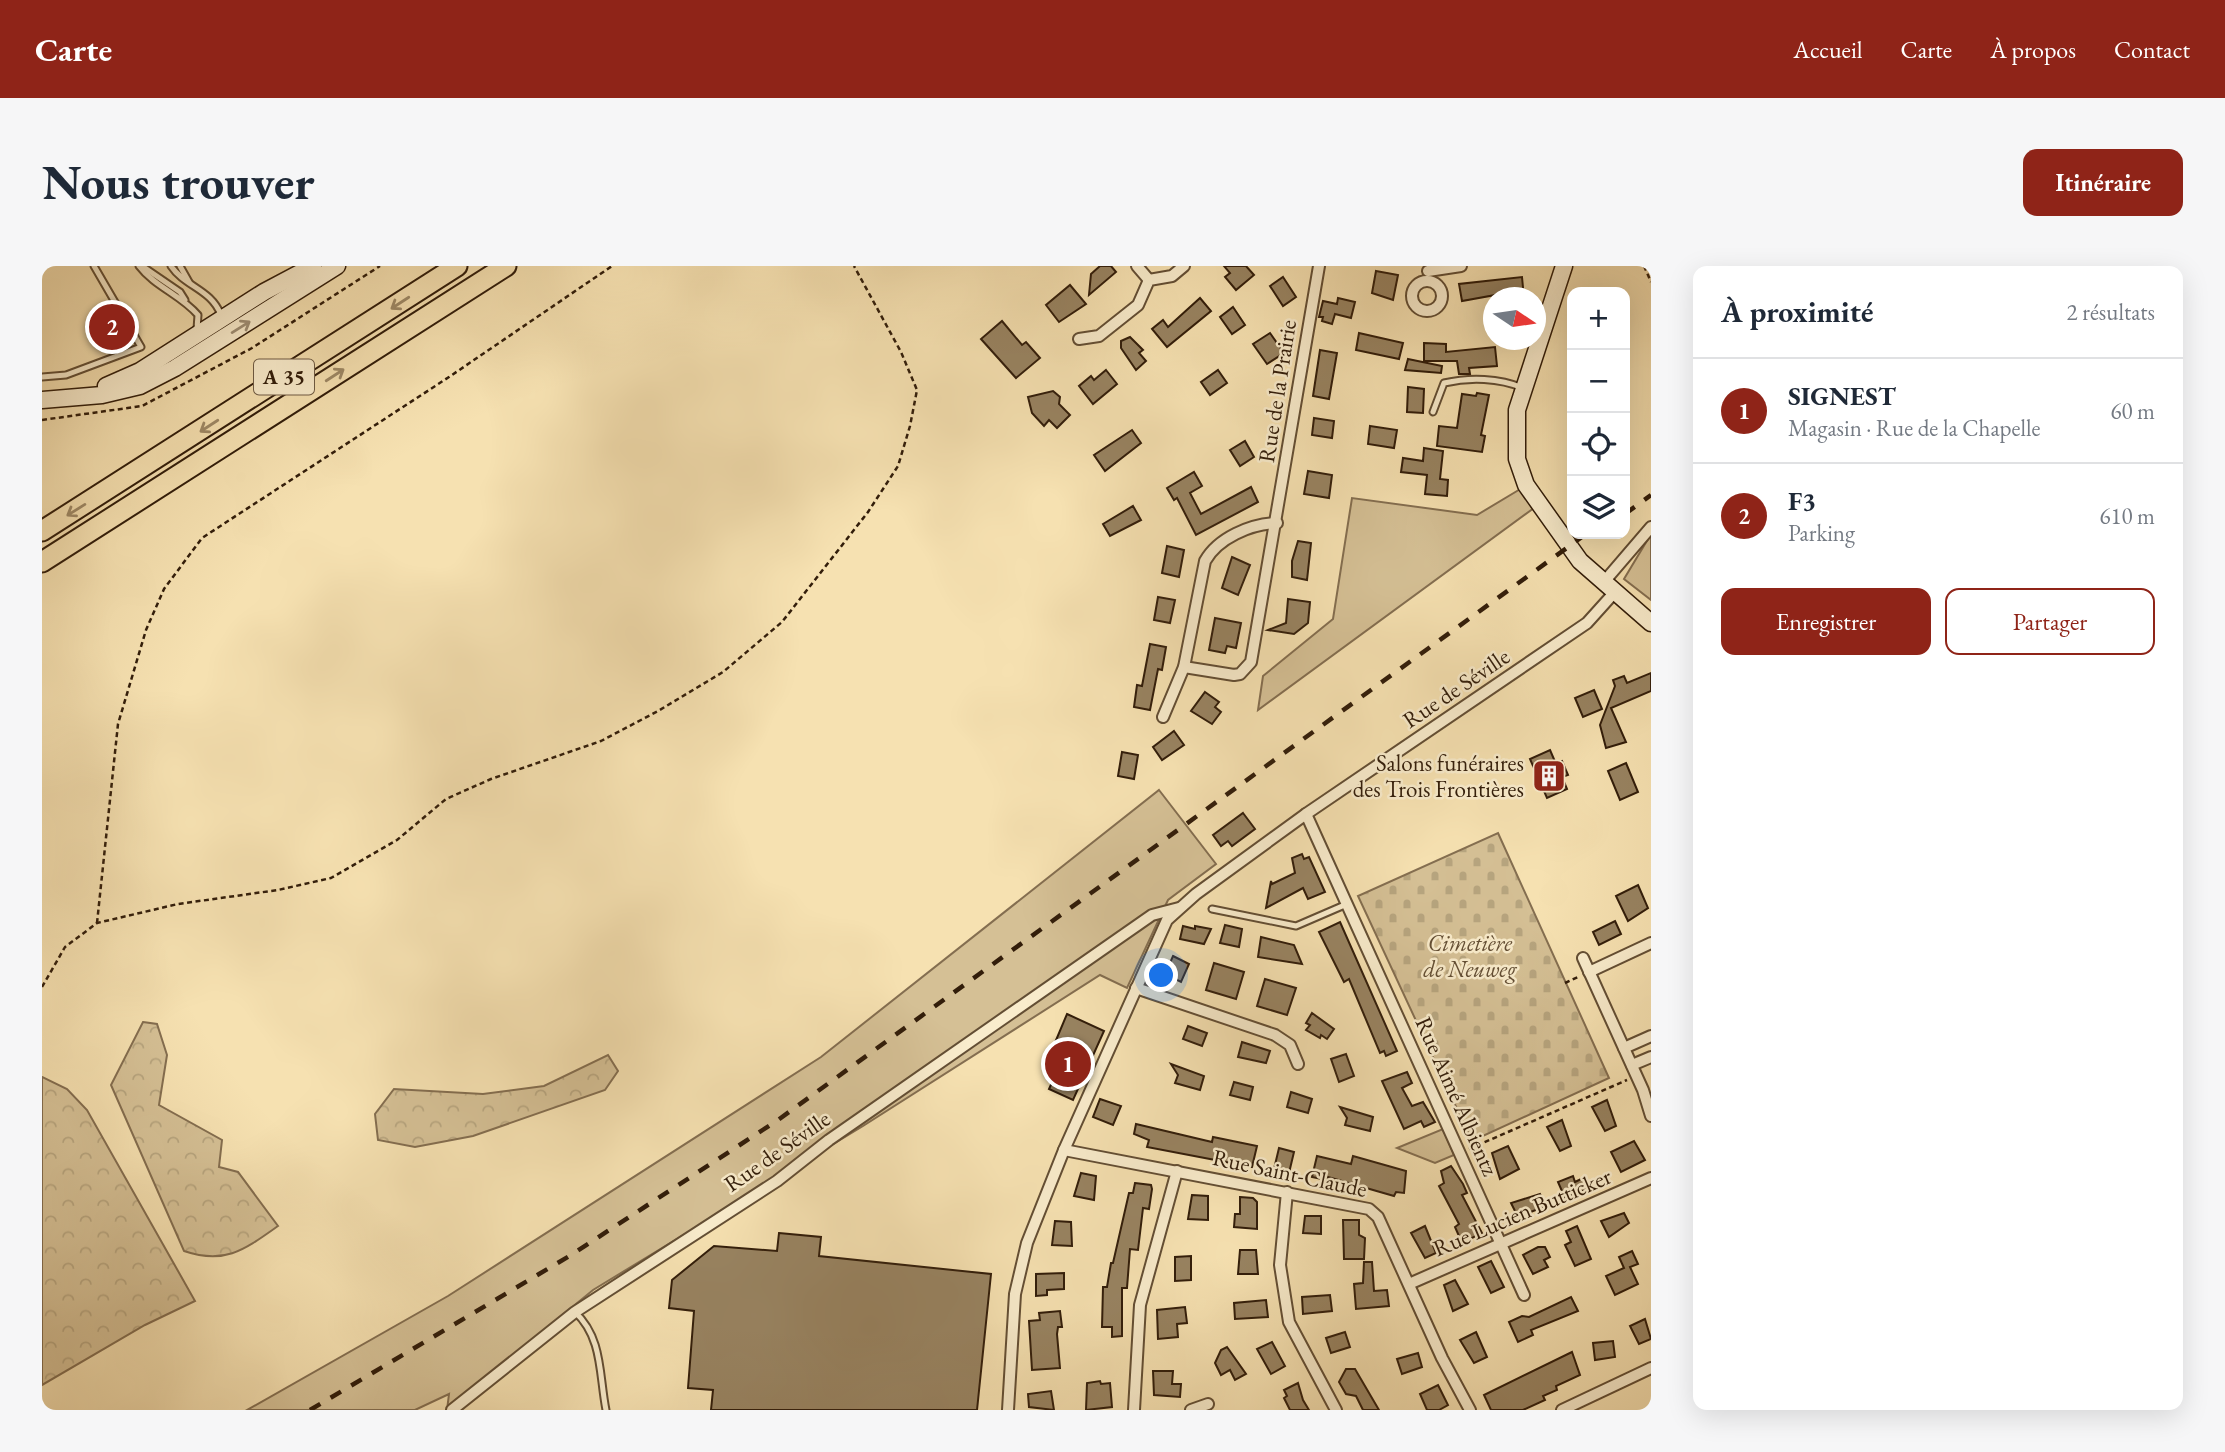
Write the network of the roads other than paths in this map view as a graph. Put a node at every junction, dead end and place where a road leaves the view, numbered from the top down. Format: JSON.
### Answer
{"nodes":[{"id":1,"x":94,"y":266,"type":"edge"},
{"id":2,"x":141,"y":266,"type":"edge"},
{"id":3,"x":171,"y":266,"type":"edge"},
{"id":4,"x":180,"y":266,"type":"edge"},
{"id":5,"x":313,"y":266,"type":"edge"},
{"id":6,"x":337,"y":266,"type":"edge"},
{"id":7,"x":457,"y":266,"type":"edge"},
{"id":8,"x":506,"y":266,"type":"edge"},
{"id":9,"x":1137,"y":266,"type":"edge"},
{"id":10,"x":1184,"y":266,"type":"edge"},
{"id":11,"x":1319,"y":266,"type":"edge"},
{"id":12,"x":1461,"y":266,"type":"edge"},
{"id":13,"x":1564,"y":266,"type":"edge"},
{"id":14,"x":1428,"y":272,"type":"edge"},
{"id":15,"x":1149,"y":280,"type":"junction"},
{"id":16,"x":188,"y":282,"type":"junction"},
{"id":17,"x":222,"y":318,"type":"junction"},
{"id":18,"x":197,"y":334,"type":"junction"},
{"id":19,"x":1079,"y":339,"type":"dead end"},
{"id":20,"x":211,"y":346,"type":"junction"},
{"id":21,"x":42,"y":377,"type":"edge"},
{"id":22,"x":1524,"y":388,"type":"junction"},
{"id":23,"x":68,"y":397,"type":"junction"},
{"id":24,"x":42,"y":400,"type":"edge"},
{"id":25,"x":1433,"y":412,"type":"dead end"},
{"id":26,"x":134,"y":506,"type":"junction"},
{"id":27,"x":1277,"y":523,"type":"junction"},
{"id":28,"x":1651,"y":527,"type":"edge"},
{"id":29,"x":42,"y":531,"type":"edge"},
{"id":30,"x":42,"y":562,"type":"edge"},
{"id":31,"x":42,"y":577,"type":"edge"},
{"id":32,"x":1609,"y":588,"type":"junction"},
{"id":33,"x":1651,"y":623,"type":"edge"},
{"id":34,"x":1184,"y":667,"type":"junction"},
{"id":35,"x":1163,"y":717,"type":"dead end"},
{"id":36,"x":1306,"y":814,"type":"junction"},
{"id":37,"x":1347,"y":904,"type":"junction"},
{"id":38,"x":1212,"y":909,"type":"dead end"},
{"id":39,"x":1176,"y":911,"type":"junction"},
{"id":40,"x":1651,"y":943,"type":"edge"},
{"id":41,"x":1583,"y":958,"type":"dead end"},
{"id":42,"x":1589,"y":972,"type":"junction"},
{"id":43,"x":1136,"y":988,"type":"junction"},
{"id":44,"x":1651,"y":1036,"type":"edge"},
{"id":45,"x":1624,"y":1048,"type":"junction"},
{"id":46,"x":1651,"y":1056,"type":"edge"},
{"id":47,"x":1298,"y":1064,"type":"dead end"},
{"id":48,"x":1634,"y":1070,"type":"junction"},
{"id":49,"x":1651,"y":1116,"type":"edge"},
{"id":50,"x":1064,"y":1150,"type":"junction"},
{"id":51,"x":1177,"y":1171,"type":"junction"},
{"id":52,"x":1651,"y":1178,"type":"edge"},
{"id":53,"x":1287,"y":1192,"type":"junction"},
{"id":54,"x":1500,"y":1242,"type":"junction"},
{"id":55,"x":1409,"y":1284,"type":"junction"},
{"id":56,"x":1524,"y":1295,"type":"dead end"},
{"id":57,"x":575,"y":1312,"type":"junction"},
{"id":58,"x":1651,"y":1368,"type":"edge"},
{"id":59,"x":1208,"y":1404,"type":"dead end"},
{"id":60,"x":452,"y":1410,"type":"edge"},
{"id":61,"x":606,"y":1410,"type":"edge"},
{"id":62,"x":1008,"y":1410,"type":"edge"},
{"id":63,"x":1134,"y":1410,"type":"edge"},
{"id":64,"x":1191,"y":1410,"type":"edge"},
{"id":65,"x":1336,"y":1410,"type":"edge"},
{"id":66,"x":1470,"y":1410,"type":"edge"},
{"id":67,"x":1562,"y":1410,"type":"edge"}],
"edges":[{"from":1,"to":21,"type":"lane"},
{"from":2,"to":18,"type":"lane"},
{"from":3,"to":16,"type":"lane"},
{"from":4,"to":16,"type":"lane"},
{"from":5,"to":17,"type":"street"},
{"from":20,"to":6,"type":"street","one_way":true},
{"from":7,"to":29,"type":"highway","number":"A 35","one_way":true},
{"from":26,"to":8,"type":"highway","number":"A 35","one_way":true},
{"from":9,"to":15,"type":"street"},
{"from":10,"to":15,"type":"street"},
{"from":11,"to":27,"type":"street","name":"Rue de la Prairie"},
{"from":12,"to":14,"type":"street"},
{"from":13,"to":22,"type":"street"},
{"from":15,"to":19,"type":"street"},
{"from":16,"to":17,"type":"lane"},
{"from":17,"to":18,"type":"street"},
{"from":17,"to":20,"type":"street"},
{"from":18,"to":23,"type":"street"},
{"from":20,"to":23,"type":"street"},
{"from":22,"to":25,"type":"lane"},
{"from":22,"to":32,"type":"street"},
{"from":23,"to":24,"type":"street"},
{"from":26,"to":30,"type":"highway","number":"A 35"},
{"from":26,"to":31,"type":"highway"},
{"from":27,"to":34,"type":"street"},
{"from":27,"to":34,"type":"street","name":"Rue de la Prairie"},
{"from":28,"to":32,"type":"street","name":"Rue de Séville"},
{"from":32,"to":33,"type":"street"},
{"from":32,"to":36,"type":"street","name":"Rue de Séville"},
{"from":34,"to":35,"type":"street"},
{"from":36,"to":37,"type":"street","name":"Rue Aimé Albientz"},
{"from":36,"to":39,"type":"street","name":"Rue de Séville"},
{"from":37,"to":38,"type":"lane"},
{"from":37,"to":54,"type":"street","name":"Rue Aimé Albientz"},
{"from":39,"to":43,"type":"street"},
{"from":39,"to":57,"type":"street","name":"Rue de Séville"},
{"from":40,"to":42,"type":"street"},
{"from":41,"to":42,"type":"street"},
{"from":42,"to":45,"type":"street"},
{"from":43,"to":47,"type":"street"},
{"from":43,"to":50,"type":"street"},
{"from":44,"to":45,"type":"street"},
{"from":45,"to":48,"type":"street"},
{"from":46,"to":48,"type":"street"},
{"from":48,"to":49,"type":"street"},
{"from":50,"to":51,"type":"street","name":"Rue Saint-Claude"},
{"from":50,"to":62,"type":"street"},
{"from":51,"to":53,"type":"street","name":"Rue Saint-Claude"},
{"from":51,"to":63,"type":"street"},
{"from":52,"to":54,"type":"street","name":"Rue Lucien Butticker"},
{"from":53,"to":55,"type":"street","name":"Rue Saint-Claude"},
{"from":53,"to":65,"type":"street"},
{"from":54,"to":55,"type":"street","name":"Rue Lucien Butticker"},
{"from":54,"to":56,"type":"street","name":"Rue Aimé Albientz"},
{"from":55,"to":66,"type":"street","name":"Rue Saint-Claude"},
{"from":57,"to":60,"type":"street","name":"Rue de Séville"},
{"from":57,"to":61,"type":"lane"},
{"from":58,"to":67,"type":"street"},
{"from":59,"to":64,"type":"street"}]}
